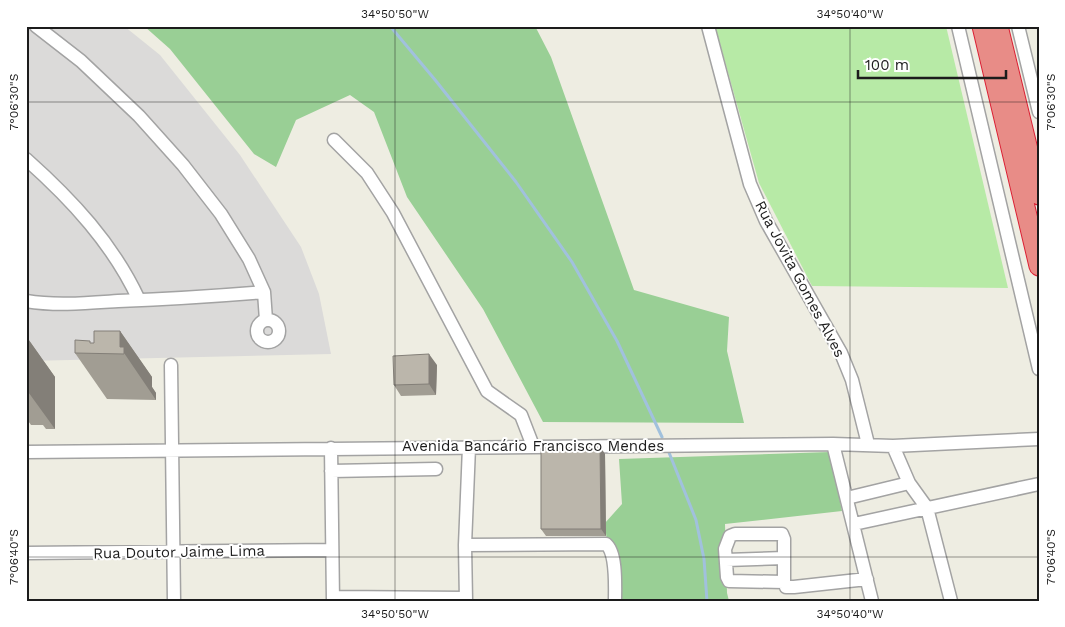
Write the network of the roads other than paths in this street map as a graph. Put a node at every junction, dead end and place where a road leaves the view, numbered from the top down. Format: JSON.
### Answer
{"nodes":[{"id":1,"x":36,"y":26,"type":"edge"},
{"id":2,"x":708,"y":26,"type":"edge"},
{"id":3,"x":958,"y":26,"type":"edge"},
{"id":4,"x":982,"y":26,"type":"edge"},
{"id":5,"x":998,"y":26,"type":"edge"},
{"id":6,"x":1018,"y":26,"type":"edge"},
{"id":7,"x":1039,"y":112,"type":"edge"},
{"id":8,"x":334,"y":140,"type":"dead end"},
{"id":9,"x":26,"y":160,"type":"edge"},
{"id":10,"x":1039,"y":195,"type":"edge"},
{"id":11,"x":1039,"y":266,"type":"edge"},
{"id":12,"x":264,"y":292,"type":"junction"},
{"id":13,"x":139,"y":300,"type":"junction"},
{"id":14,"x":26,"y":301,"type":"edge"},
{"id":15,"x":266,"y":320,"type":"dead end"},
{"id":16,"x":171,"y":365,"type":"dead end"},
{"id":17,"x":1039,"y":369,"type":"edge"},
{"id":18,"x":1039,"y":439,"type":"edge"},
{"id":19,"x":834,"y":444,"type":"junction"},
{"id":20,"x":868,"y":444,"type":"junction"},
{"id":21,"x":533,"y":446,"type":"junction"},
{"id":22,"x":893,"y":446,"type":"junction"},
{"id":23,"x":469,"y":447,"type":"junction"},
{"id":24,"x":331,"y":448,"type":"junction"},
{"id":25,"x":173,"y":449,"type":"junction"},
{"id":26,"x":26,"y":452,"type":"edge"},
{"id":27,"x":436,"y":469,"type":"dead end"},
{"id":28,"x":331,"y":471,"type":"junction"},
{"id":29,"x":909,"y":483,"type":"junction"},
{"id":30,"x":1039,"y":484,"type":"edge"},
{"id":31,"x":847,"y":498,"type":"junction"},
{"id":32,"x":927,"y":508,"type":"junction"},
{"id":33,"x":854,"y":524,"type":"junction"},
{"id":34,"x":465,"y":545,"type":"junction"},
{"id":35,"x":332,"y":550,"type":"junction"},
{"id":36,"x":174,"y":552,"type":"junction"},
{"id":37,"x":26,"y":553,"type":"edge"},
{"id":38,"x":784,"y":558,"type":"junction"},
{"id":39,"x":726,"y":560,"type":"junction"},
{"id":40,"x":867,"y":579,"type":"junction"},
{"id":41,"x":784,"y":582,"type":"junction"},
{"id":42,"x":333,"y":599,"type":"edge"},
{"id":43,"x":399,"y":599,"type":"edge"},
{"id":44,"x":466,"y":599,"type":"edge"},
{"id":45,"x":174,"y":601,"type":"edge"},
{"id":46,"x":615,"y":601,"type":"edge"},
{"id":47,"x":872,"y":601,"type":"edge"},
{"id":48,"x":952,"y":601,"type":"edge"}],
"edges":[{"from":1,"to":12,"type":"street"},
{"from":2,"to":20,"type":"street","name":"Rua Jovita Gomes Alves"},
{"from":3,"to":17,"type":"street"},
{"from":4,"to":11,"type":"highway"},
{"from":5,"to":10,"type":"highway"},
{"from":6,"to":7,"type":"street"},
{"from":8,"to":21,"type":"street"},
{"from":9,"to":13,"type":"street"},
{"from":12,"to":13,"type":"street"},
{"from":12,"to":15,"type":"street"},
{"from":13,"to":14,"type":"street"},
{"from":16,"to":25,"type":"street"},
{"from":18,"to":22,"type":"street","name":"Avenida Bancário Francisco Mendes"},
{"from":19,"to":20,"type":"street","name":"Avenida Bancário Francisco Mendes"},
{"from":19,"to":21,"type":"street","name":"Avenida Bancário Francisco Mendes"},
{"from":19,"to":31,"type":"street"},
{"from":20,"to":22,"type":"street","name":"Avenida Bancário Francisco Mendes"},
{"from":21,"to":23,"type":"street","name":"Avenida Bancário Francisco Mendes"},
{"from":22,"to":29,"type":"street"},
{"from":23,"to":24,"type":"street","name":"Avenida Bancário Francisco Mendes"},
{"from":23,"to":34,"type":"street"},
{"from":24,"to":25,"type":"street","name":"Avenida Bancário Francisco Mendes"},
{"from":24,"to":28,"type":"street"},
{"from":25,"to":26,"type":"street","name":"Avenida Bancário Francisco Mendes"},
{"from":25,"to":36,"type":"street"},
{"from":27,"to":28,"type":"street"},
{"from":28,"to":35,"type":"street"},
{"from":29,"to":31,"type":"street"},
{"from":29,"to":32,"type":"street"},
{"from":30,"to":32,"type":"street"},
{"from":31,"to":33,"type":"street"},
{"from":32,"to":33,"type":"street"},
{"from":32,"to":48,"type":"street"},
{"from":33,"to":40,"type":"street"},
{"from":34,"to":44,"type":"street"},
{"from":34,"to":46,"type":"street"},
{"from":35,"to":36,"type":"street","name":"Rua Doutor Jaime Lima"},
{"from":35,"to":42,"type":"street"},
{"from":36,"to":37,"type":"street","name":"Rua Doutor Jaime Lima"},
{"from":36,"to":45,"type":"street"},
{"from":38,"to":39,"type":"street"},
{"from":38,"to":39,"type":"street"},
{"from":38,"to":41,"type":"street"},
{"from":39,"to":41,"type":"street"},
{"from":40,"to":41,"type":"street"},
{"from":40,"to":47,"type":"street"},
{"from":42,"to":43,"type":"street"},
{"from":43,"to":44,"type":"street"}]}
